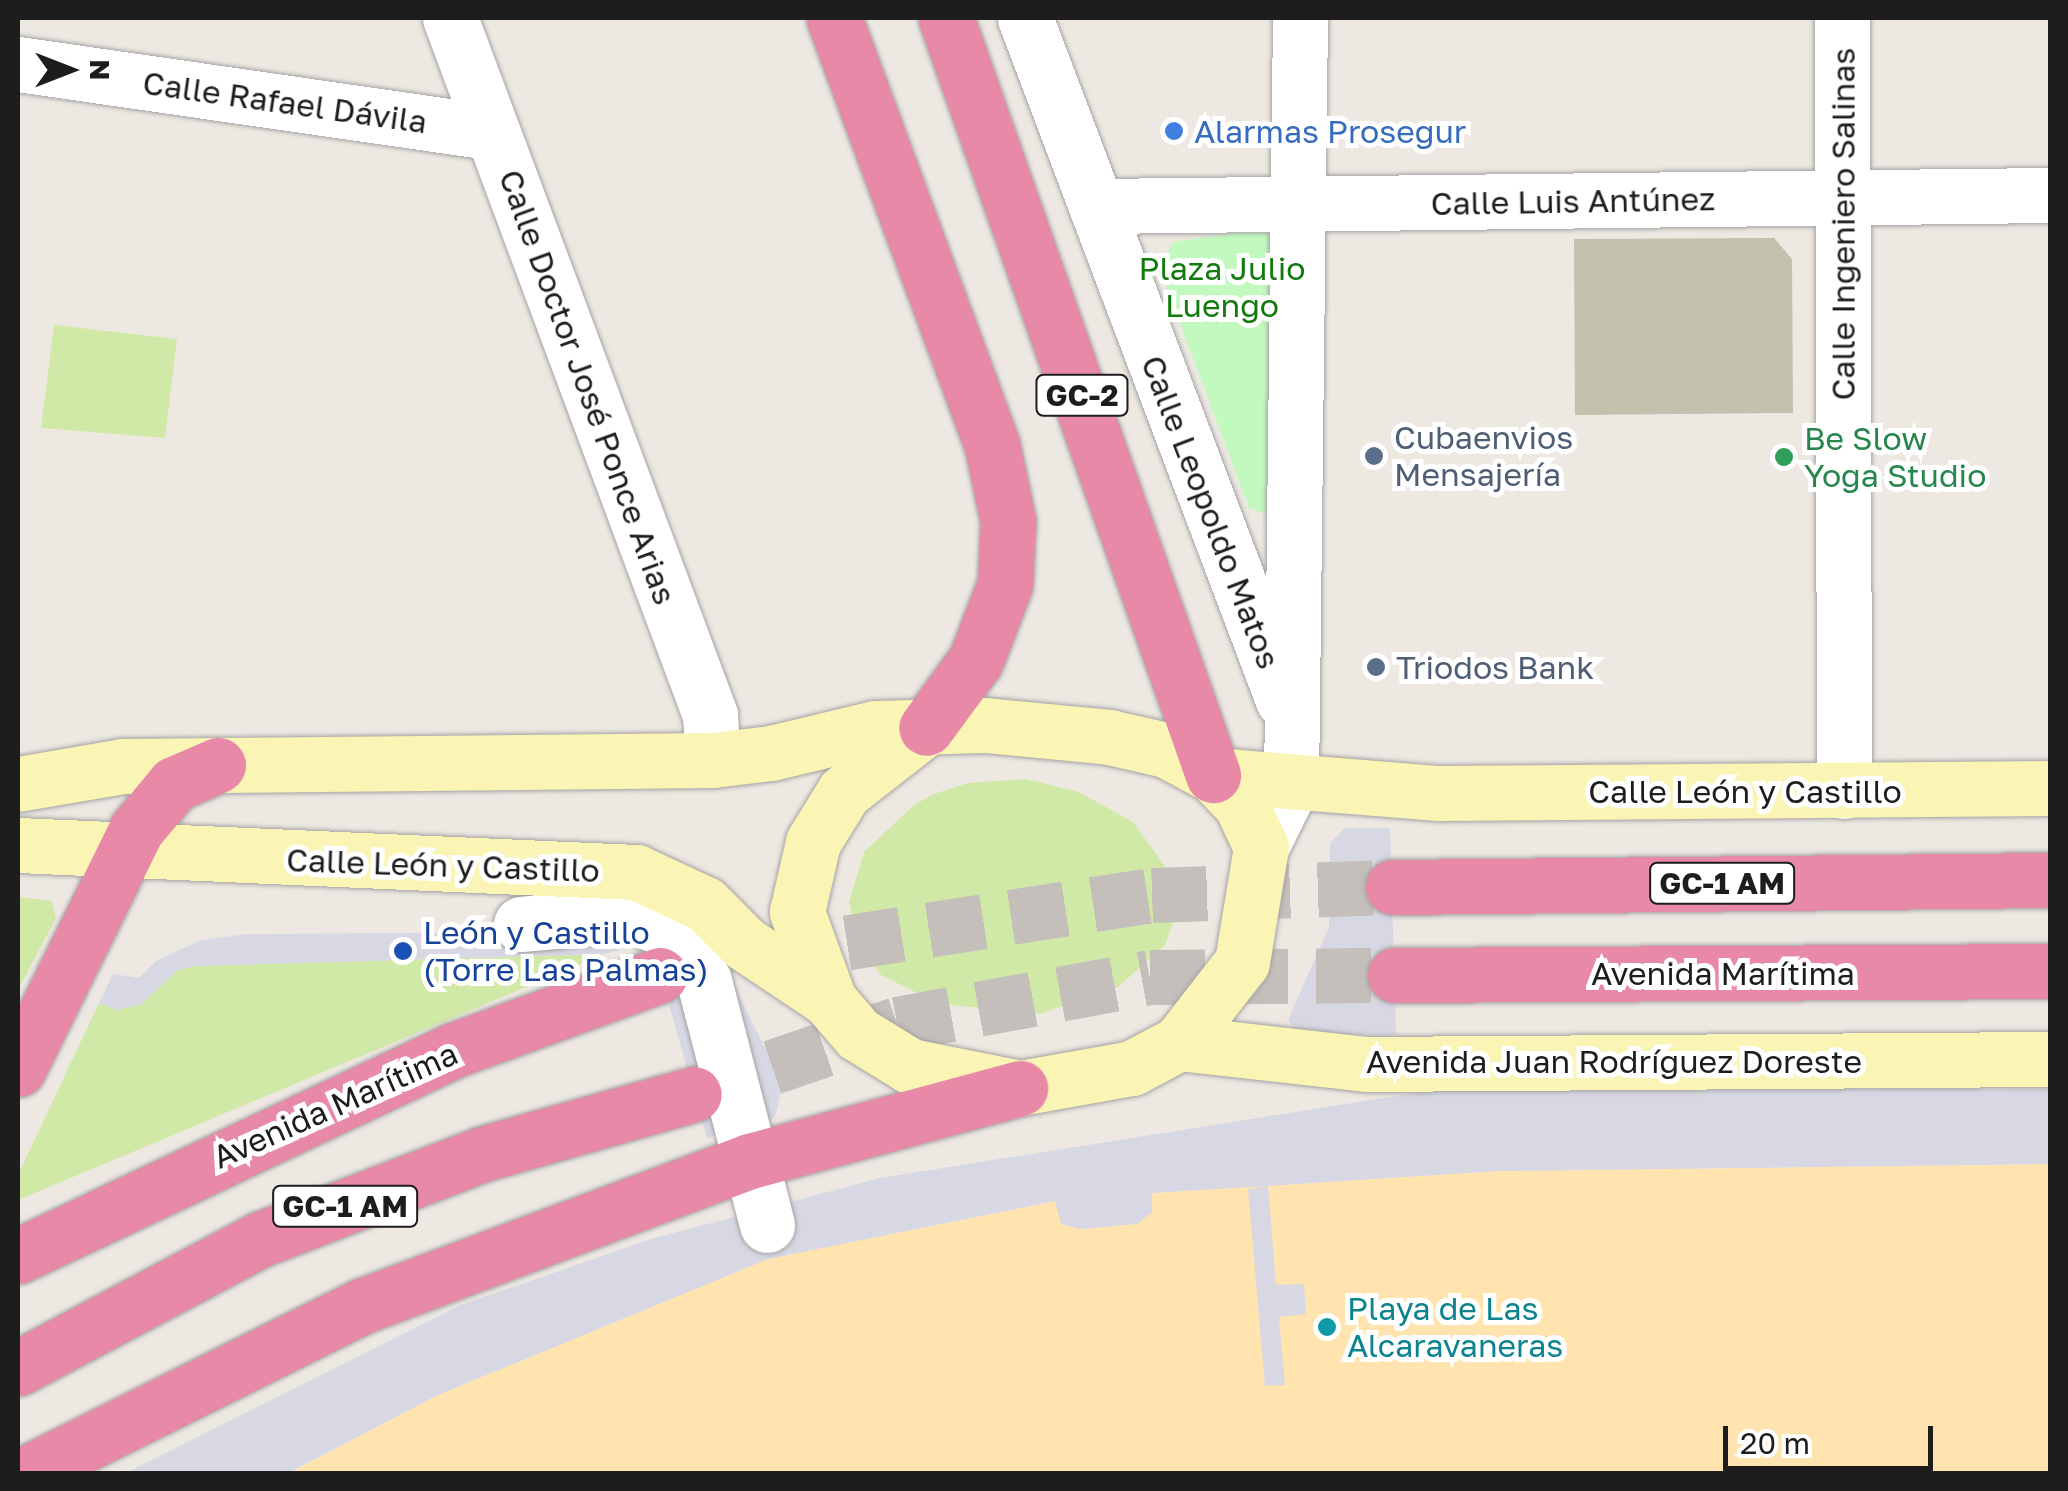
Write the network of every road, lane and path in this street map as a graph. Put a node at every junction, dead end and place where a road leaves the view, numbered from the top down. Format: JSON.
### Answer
{"nodes":[{"id":1,"x":450,"y":18,"type":"edge"},
{"id":2,"x":834,"y":18,"type":"edge"},
{"id":3,"x":946,"y":18,"type":"edge"},
{"id":4,"x":1026,"y":18,"type":"edge"},
{"id":5,"x":1300,"y":18,"type":"edge"},
{"id":6,"x":1842,"y":18,"type":"edge"},
{"id":7,"x":18,"y":64,"type":"edge"},
{"id":8,"x":492,"y":132,"type":"junction"},
{"id":9,"x":2050,"y":195,"type":"edge"},
{"id":10,"x":1843,"y":198,"type":"junction"},
{"id":11,"x":1300,"y":204,"type":"junction"},
{"id":12,"x":1096,"y":206,"type":"junction"},
{"id":13,"x":1293,"y":726,"type":"junction"},
{"id":14,"x":926,"y":728,"type":"junction"},
{"id":15,"x":714,"y":760,"type":"junction"},
{"id":16,"x":218,"y":765,"type":"junction"},
{"id":17,"x":1213,"y":775,"type":"junction"},
{"id":18,"x":18,"y":784,"type":"edge"},
{"id":19,"x":1291,"y":786,"type":"junction"},
{"id":20,"x":2050,"y":788,"type":"edge"},
{"id":21,"x":1844,"y":791,"type":"junction"},
{"id":22,"x":18,"y":845,"type":"edge"},
{"id":23,"x":1261,"y":847,"type":"junction"},
{"id":24,"x":124,"y":853,"type":"junction"},
{"id":25,"x":2050,"y":880,"type":"edge"},
{"id":26,"x":1392,"y":887,"type":"tunnel mouth"},
{"id":27,"x":522,"y":924,"type":"dead end"},
{"id":28,"x":2050,"y":971,"type":"edge"},
{"id":29,"x":660,"y":975,"type":"dead end"},
{"id":30,"x":1395,"y":975,"type":"tunnel mouth"},
{"id":31,"x":829,"y":1000,"type":"junction"},
{"id":32,"x":1178,"y":1042,"type":"junction"},
{"id":33,"x":2050,"y":1058,"type":"edge"},
{"id":34,"x":18,"y":1069,"type":"edge"},
{"id":35,"x":1020,"y":1088,"type":"junction"},
{"id":36,"x":694,"y":1094,"type":"tunnel mouth"},
{"id":37,"x":750,"y":1160,"type":"junction"},
{"id":38,"x":767,"y":1225,"type":"dead end"},
{"id":39,"x":18,"y":1256,"type":"edge"},
{"id":40,"x":18,"y":1368,"type":"edge"},
{"id":41,"x":24,"y":1474,"type":"edge"}],
"edges":[{"from":1,"to":8,"type":"street","name":"Calle Doctor José Ponce Arias"},
{"from":2,"to":14,"type":"highway","number":"GC-2"},
{"from":3,"to":17,"type":"highway","number":"GC-2"},
{"from":4,"to":12,"type":"street","name":"Calle Leopoldo Matos"},
{"from":5,"to":11,"type":"street"},
{"from":6,"to":10,"type":"street","name":"Calle Ingeniero Salinas"},
{"from":7,"to":8,"type":"street","name":"Calle Rafael Dávila"},
{"from":8,"to":15,"type":"street","name":"Calle Doctor José Ponce Arias"},
{"from":9,"to":10,"type":"street","name":"Calle Luis Antúnez"},
{"from":10,"to":11,"type":"street","name":"Calle Luis Antúnez"},
{"from":10,"to":21,"type":"street","name":"Calle Ingeniero Salinas"},
{"from":11,"to":12,"type":"street","name":"Calle Luis Antúnez"},
{"from":11,"to":13,"type":"street"},
{"from":12,"to":13,"type":"street","name":"Calle Leopoldo Matos"},
{"from":13,"to":19,"type":"street"},
{"from":14,"to":15,"type":"street"},
{"from":14,"to":17,"type":"street"},
{"from":14,"to":31,"type":"street"},
{"from":15,"to":16,"type":"street"},
{"from":16,"to":18,"type":"street"},
{"from":16,"to":24,"type":"highway"},
{"from":17,"to":19,"type":"street","name":"Calle León y Castillo"},
{"from":17,"to":23,"type":"street"},
{"from":19,"to":21,"type":"street","name":"Calle León y Castillo"},
{"from":19,"to":23,"type":"street"},
{"from":20,"to":21,"type":"street","name":"Calle León y Castillo"},
{"from":22,"to":24,"type":"street","name":"Calle León y Castillo"},
{"from":23,"to":32,"type":"street"},
{"from":24,"to":31,"type":"street","name":"Calle León y Castillo"},
{"from":24,"to":34,"type":"highway"},
{"from":25,"to":26,"type":"highway","number":"GC-1 AM"},
{"from":27,"to":37,"type":"street"},
{"from":28,"to":30,"type":"highway","name":"Avenida Marítima"},
{"from":29,"to":39,"type":"highway","name":"Avenida Marítima","number":"GC-1 AM"},
{"from":31,"to":35,"type":"street"},
{"from":32,"to":33,"type":"street","name":"Avenida Juan Rodríguez Doreste"},
{"from":32,"to":35,"type":"street"},
{"from":35,"to":37,"type":"highway"},
{"from":36,"to":40,"type":"highway","number":"GC-1 AM"},
{"from":37,"to":38,"type":"street"},
{"from":37,"to":41,"type":"highway"}]}
